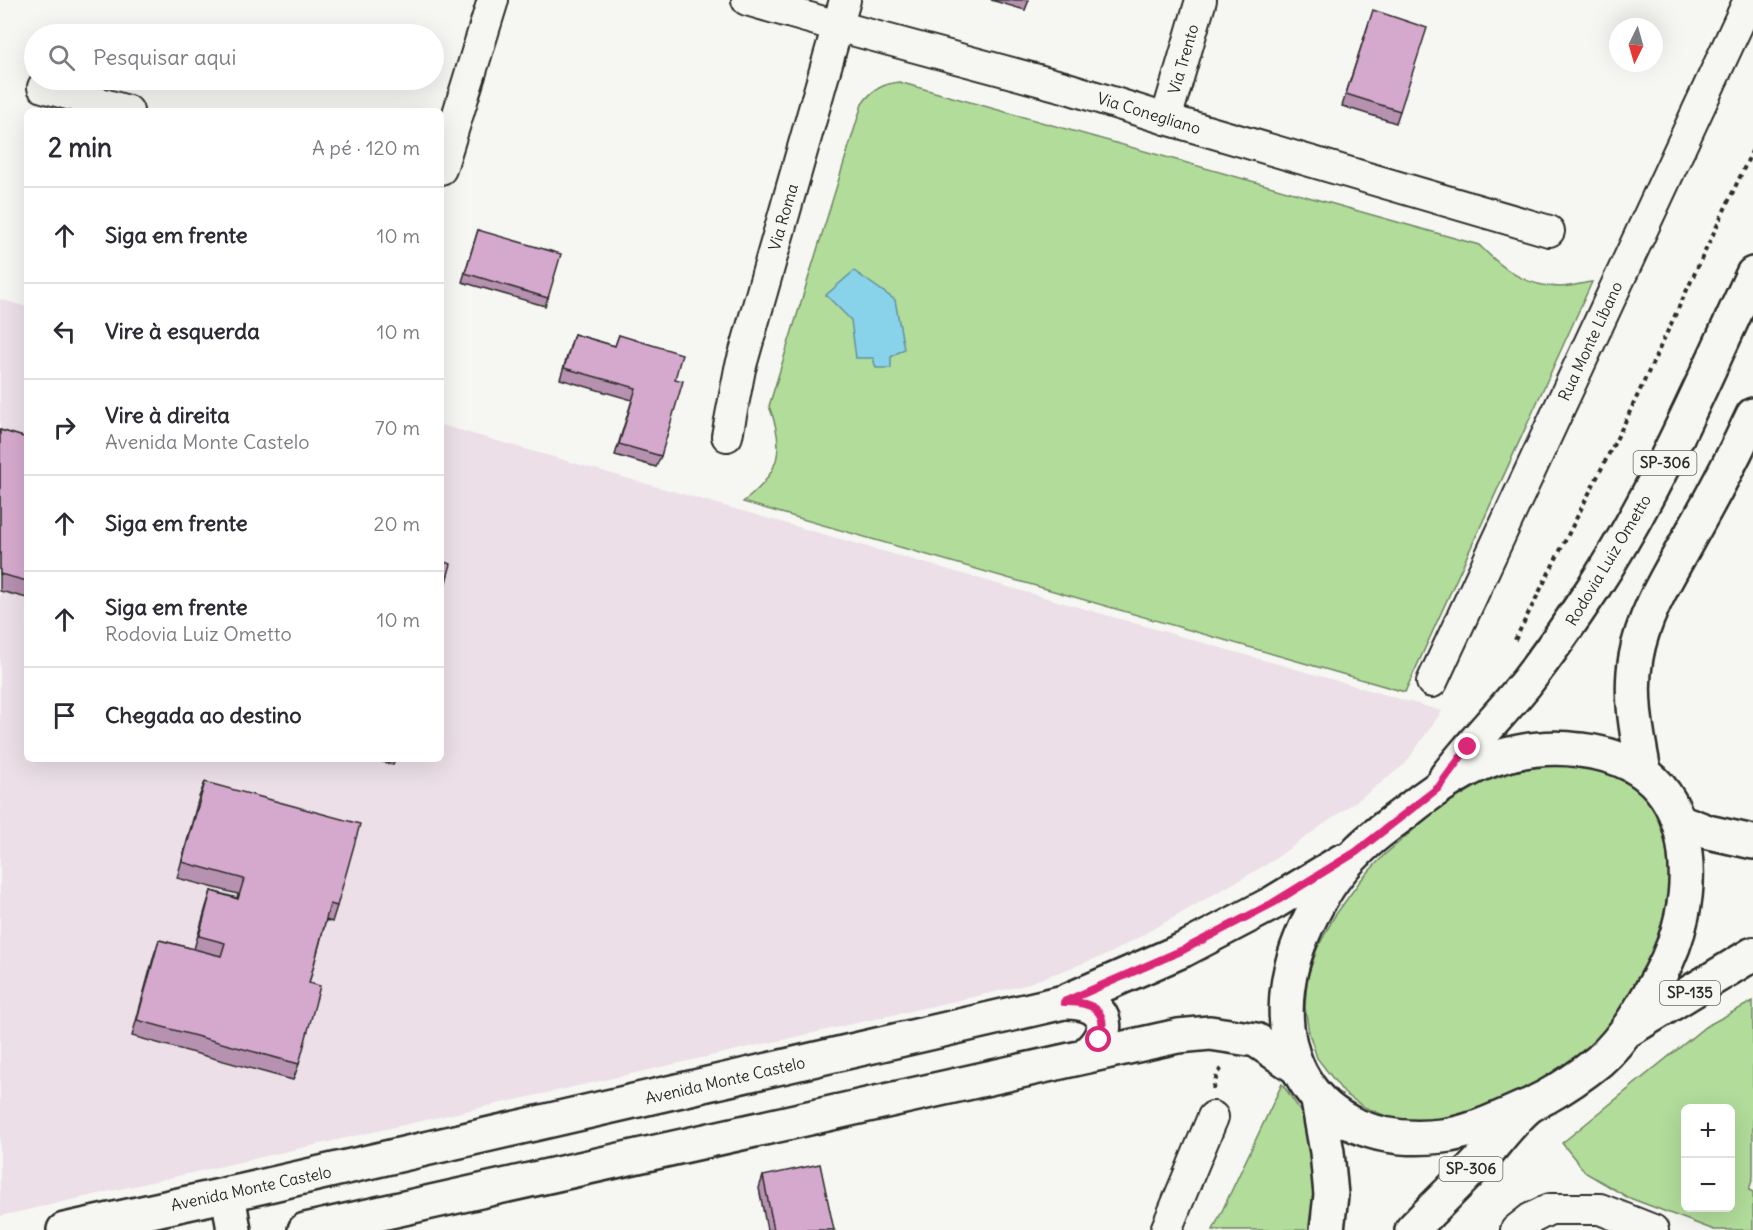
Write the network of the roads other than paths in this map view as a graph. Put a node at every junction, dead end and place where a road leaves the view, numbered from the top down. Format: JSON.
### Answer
{"nodes":[{"id":1,"x":494,"y":0,"type":"edge"},
{"id":2,"x":747,"y":0,"type":"edge"},
{"id":3,"x":1201,"y":0,"type":"edge"},
{"id":4,"x":1749,"y":0,"type":"edge"},
{"id":5,"x":841,"y":13,"type":"edge"},
{"id":6,"x":55,"y":90,"type":"edge"},
{"id":7,"x":118,"y":108,"type":"edge"},
{"id":8,"x":1166,"y":118,"type":"junction"},
{"id":9,"x":444,"y":158,"type":"edge"},
{"id":10,"x":1549,"y":231,"type":"dead end"},
{"id":11,"x":1753,"y":274,"type":"edge"},
{"id":12,"x":1753,"y":415,"type":"edge"},
{"id":13,"x":728,"y":436,"type":"dead end"},
{"id":14,"x":1432,"y":682,"type":"dead end"},
{"id":15,"x":1644,"y":771,"type":"junction"},
{"id":16,"x":1438,"y":788,"type":"junction"},
{"id":17,"x":1679,"y":821,"type":"junction"},
{"id":18,"x":1753,"y":842,"type":"edge"},
{"id":19,"x":1356,"y":852,"type":"junction"},
{"id":20,"x":1753,"y":954,"type":"edge"},
{"id":21,"x":1064,"y":1002,"type":"junction"},
{"id":22,"x":1626,"y":1031,"type":"junction"},
{"id":23,"x":1084,"y":1056,"type":"junction"},
{"id":24,"x":1296,"y":1067,"type":"junction"},
{"id":25,"x":1318,"y":1101,"type":"junction"},
{"id":26,"x":1528,"y":1106,"type":"junction"},
{"id":27,"x":1213,"y":1117,"type":"road end"},
{"id":28,"x":228,"y":1194,"type":"junction"},
{"id":29,"x":144,"y":1221,"type":"edge"},
{"id":30,"x":64,"y":1230,"type":"edge"},
{"id":31,"x":234,"y":1230,"type":"edge"},
{"id":32,"x":305,"y":1230,"type":"edge"},
{"id":33,"x":1166,"y":1230,"type":"edge"},
{"id":34,"x":1327,"y":1230,"type":"edge"},
{"id":35,"x":1412,"y":1230,"type":"edge"},
{"id":36,"x":1516,"y":1230,"type":"edge"},
{"id":37,"x":1653,"y":1230,"type":"edge"}],
"edges":[{"from":1,"to":9,"type":"street"},
{"from":2,"to":5,"type":"street","name":"Via Conegliano"},
{"from":3,"to":8,"type":"street","name":"Via Trento"},
{"from":4,"to":14,"type":"street","name":"Rua Monte Líbano"},
{"from":5,"to":8,"type":"street","name":"Via Conegliano"},
{"from":5,"to":13,"type":"street","name":"Via Roma"},
{"from":6,"to":7,"type":"street"},
{"from":8,"to":10,"type":"street","name":"Via Conegliano"},
{"from":11,"to":16,"type":"main road","name":"Rodovia Luiz Ometto","number":"SP-306"},
{"from":12,"to":15,"type":"main road","number":"SP-306"},
{"from":15,"to":16,"type":"main road","number":"SP-306"},
{"from":15,"to":17,"type":"main road","number":"SP-306"},
{"from":16,"to":19,"type":"main road","number":"SP-306"},
{"from":17,"to":18,"type":"main road"},
{"from":17,"to":22,"type":"main road","number":"SP-306"},
{"from":19,"to":21,"type":"main road","name":"Avenida Monte Castelo"},
{"from":19,"to":24,"type":"main road","number":"SP-306"},
{"from":20,"to":22,"type":"main road","number":"SP-135"},
{"from":21,"to":23,"type":"main road"},
{"from":21,"to":28,"type":"main road","name":"Avenida Monte Castelo"},
{"from":22,"to":26,"type":"main road","number":"SP-306"},
{"from":23,"to":24,"type":"main road"},
{"from":23,"to":32,"type":"main road"},
{"from":24,"to":25,"type":"main road","number":"SP-306"},
{"from":25,"to":26,"type":"main road","number":"SP-306"},
{"from":25,"to":34,"type":"main road","number":"SP-306"},
{"from":26,"to":35,"type":"main road","number":"SP-306"},
{"from":27,"to":33,"type":"street"},
{"from":28,"to":29,"type":"main road","name":"Avenida Monte Castelo"},
{"from":28,"to":31,"type":"main road"},
{"from":29,"to":30,"type":"main road","name":"Avenida Monte Castelo"},
{"from":36,"to":37,"type":"street"}]}
